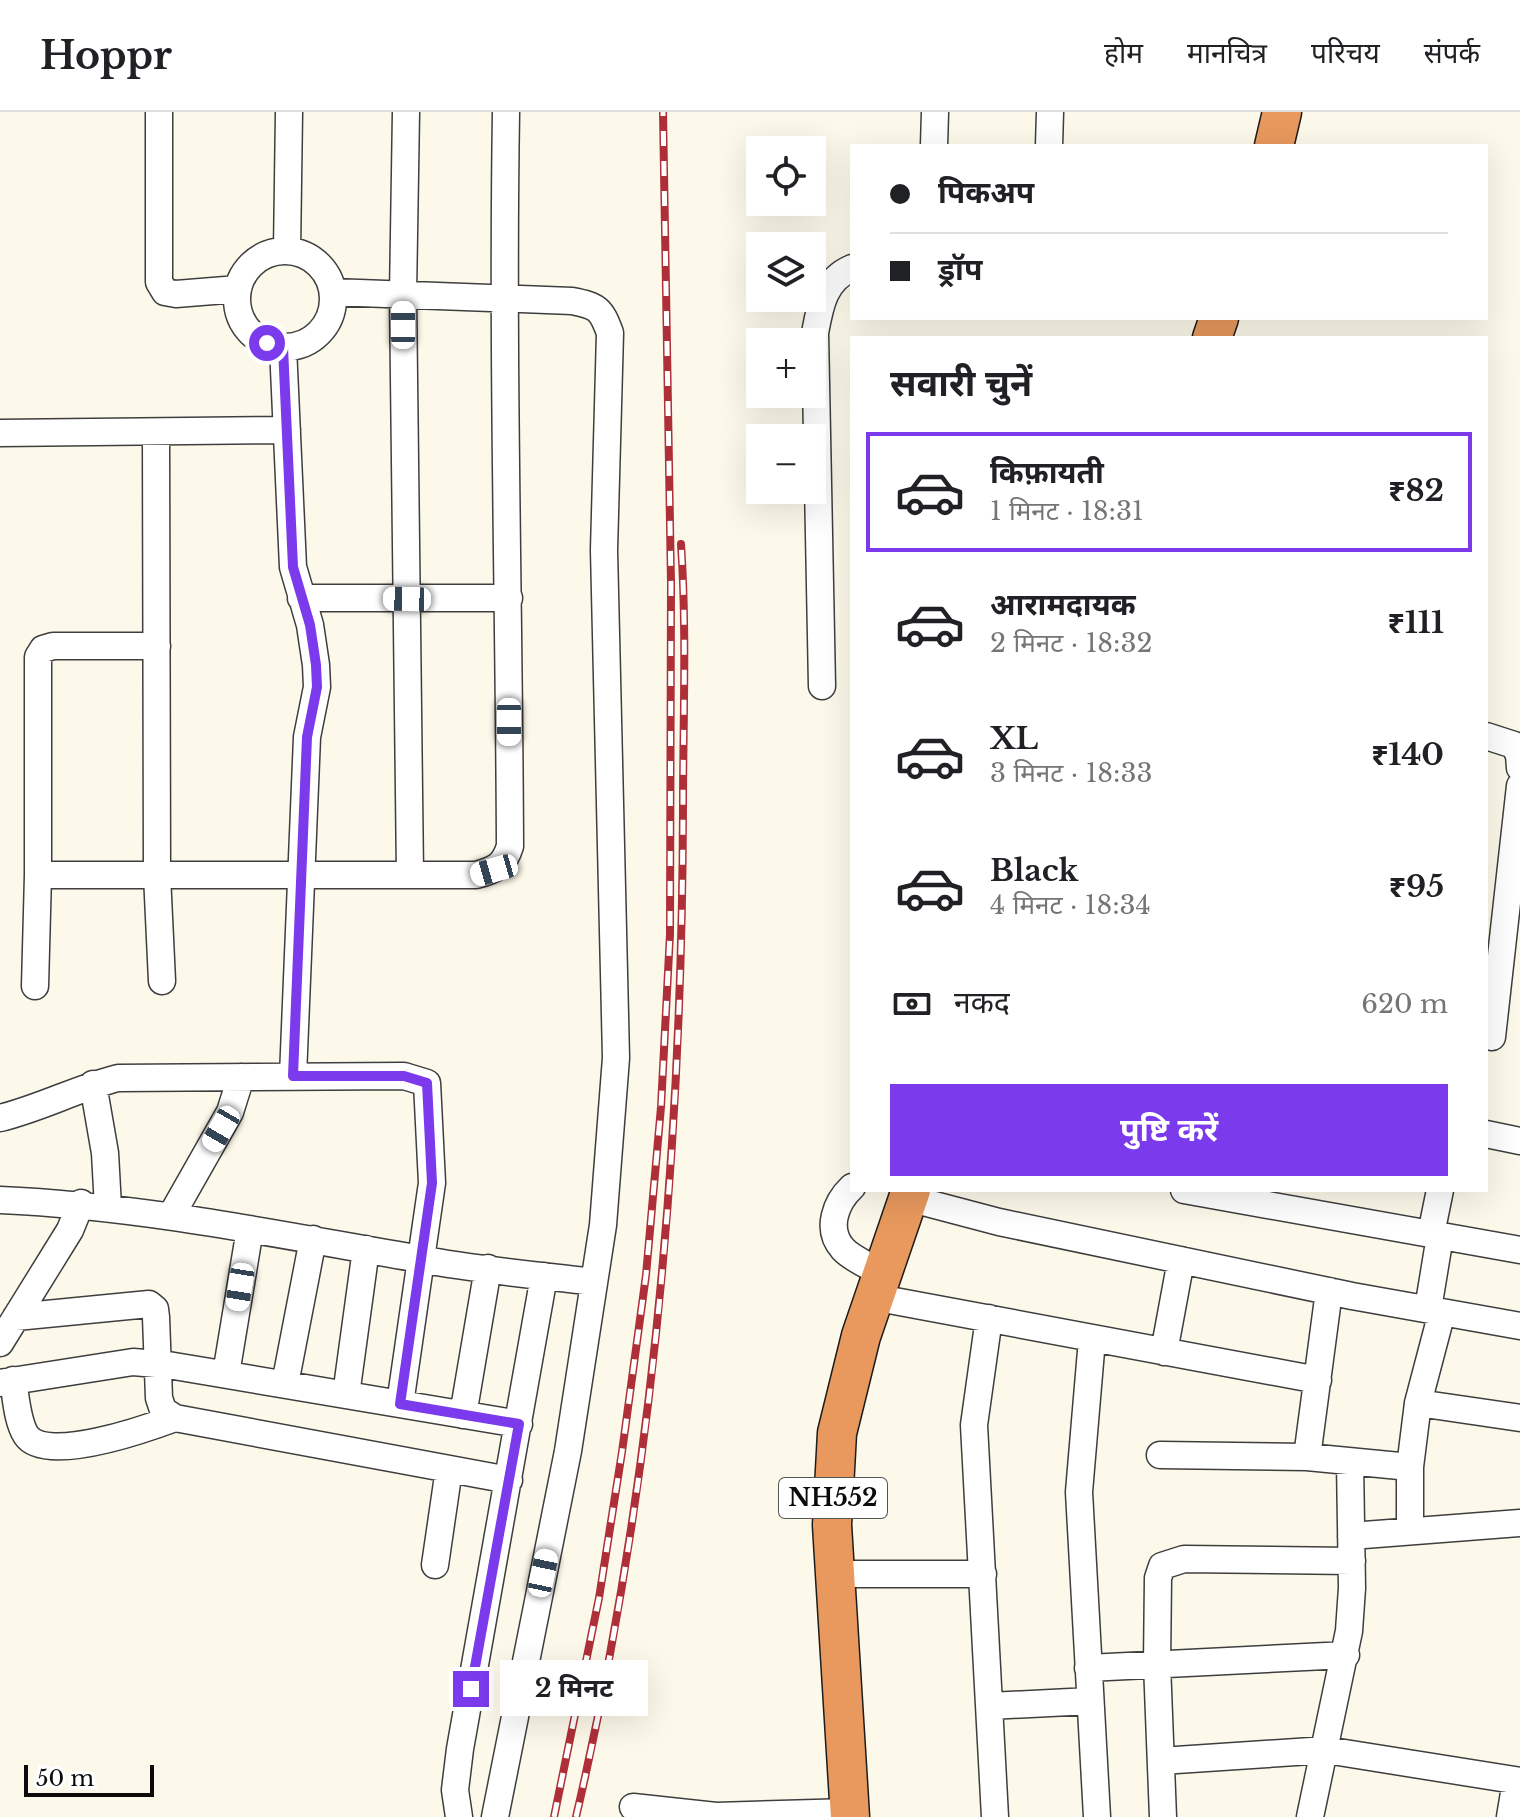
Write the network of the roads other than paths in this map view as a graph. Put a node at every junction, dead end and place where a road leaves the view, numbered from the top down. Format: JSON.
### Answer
{"nodes":[{"id":1,"x":159,"y":112,"type":"edge"},
{"id":2,"x":289,"y":112,"type":"edge"},
{"id":3,"x":406,"y":112,"type":"edge"},
{"id":4,"x":506,"y":112,"type":"edge"},
{"id":5,"x":935,"y":112,"type":"edge"},
{"id":6,"x":1050,"y":112,"type":"edge"},
{"id":7,"x":1282,"y":112,"type":"edge"},
{"id":8,"x":934,"y":144,"type":"edge"},
{"id":9,"x":1049,"y":144,"type":"edge"},
{"id":10,"x":1274,"y":144,"type":"edge"},
{"id":11,"x":287,"y":251,"type":"junction"},
{"id":12,"x":850,"y":269,"type":"edge"},
{"id":13,"x":238,"y":289,"type":"junction"},
{"id":14,"x":333,"y":292,"type":"junction"},
{"id":15,"x":403,"y":295,"type":"junction"},
{"id":16,"x":503,"y":298,"type":"junction"},
{"id":17,"x":283,"y":347,"type":"junction"},
{"id":18,"x":287,"y":430,"type":"junction"},
{"id":19,"x":156,"y":432,"type":"junction"},
{"id":20,"x":0,"y":433,"type":"edge"},
{"id":21,"x":301,"y":598,"type":"junction"},
{"id":22,"x":509,"y":598,"type":"junction"},
{"id":23,"x":407,"y":599,"type":"junction"},
{"id":24,"x":157,"y":646,"type":"junction"},
{"id":25,"x":822,"y":686,"type":"dead end"},
{"id":26,"x":1488,"y":737,"type":"edge"},
{"id":27,"x":1520,"y":768,"type":"edge"},
{"id":28,"x":1520,"y":786,"type":"edge"},
{"id":29,"x":301,"y":874,"type":"junction"},
{"id":30,"x":38,"y":875,"type":"junction"},
{"id":31,"x":157,"y":875,"type":"junction"},
{"id":32,"x":410,"y":875,"type":"junction"},
{"id":33,"x":1496,"y":919,"type":"edge"},
{"id":34,"x":162,"y":981,"type":"dead end"},
{"id":35,"x":35,"y":986,"type":"dead end"},
{"id":36,"x":1492,"y":1037,"type":"dead end"},
{"id":37,"x":293,"y":1076,"type":"junction"},
{"id":38,"x":241,"y":1077,"type":"junction"},
{"id":39,"x":93,"y":1084,"type":"junction"},
{"id":40,"x":0,"y":1118,"type":"edge"},
{"id":41,"x":1488,"y":1134,"type":"edge"},
{"id":42,"x":1520,"y":1141,"type":"edge"},
{"id":43,"x":850,"y":1189,"type":"edge"},
{"id":44,"x":1195,"y":1192,"type":"edge"},
{"id":45,"x":1440,"y":1192,"type":"edge"},
{"id":46,"x":909,"y":1194,"type":"edge"},
{"id":47,"x":0,"y":1200,"type":"edge"},
{"id":48,"x":81,"y":1203,"type":"junction"},
{"id":49,"x":108,"y":1207,"type":"junction"},
{"id":50,"x":171,"y":1216,"type":"junction"},
{"id":51,"x":250,"y":1229,"type":"junction"},
{"id":52,"x":1435,"y":1235,"type":"junction"},
{"id":53,"x":313,"y":1239,"type":"junction"},
{"id":54,"x":366,"y":1249,"type":"junction"},
{"id":55,"x":1520,"y":1250,"type":"edge"},
{"id":56,"x":423,"y":1260,"type":"junction"},
{"id":57,"x":1181,"y":1260,"type":"junction"},
{"id":58,"x":488,"y":1268,"type":"junction"},
{"id":59,"x":544,"y":1276,"type":"junction"},
{"id":60,"x":594,"y":1282,"type":"junction"},
{"id":61,"x":877,"y":1285,"type":"junction"},
{"id":62,"x":1329,"y":1291,"type":"junction"},
{"id":63,"x":1435,"y":1311,"type":"junction"},
{"id":64,"x":16,"y":1317,"type":"junction"},
{"id":65,"x":989,"y":1318,"type":"junction"},
{"id":66,"x":1520,"y":1326,"type":"edge"},
{"id":67,"x":1092,"y":1339,"type":"junction"},
{"id":68,"x":0,"y":1343,"type":"edge"},
{"id":69,"x":1164,"y":1352,"type":"junction"},
{"id":70,"x":156,"y":1364,"type":"junction"},
{"id":71,"x":226,"y":1374,"type":"junction"},
{"id":72,"x":1318,"y":1380,"type":"junction"},
{"id":73,"x":6,"y":1382,"type":"edge"},
{"id":74,"x":285,"y":1384,"type":"junction"},
{"id":75,"x":346,"y":1395,"type":"junction"},
{"id":76,"x":1418,"y":1403,"type":"junction"},
{"id":77,"x":400,"y":1404,"type":"junction"},
{"id":78,"x":463,"y":1415,"type":"junction"},
{"id":79,"x":175,"y":1418,"type":"junction"},
{"id":80,"x":1520,"y":1418,"type":"edge"},
{"id":81,"x":519,"y":1424,"type":"junction"},
{"id":82,"x":1160,"y":1455,"type":"dead end"},
{"id":83,"x":1307,"y":1457,"type":"junction"},
{"id":84,"x":1350,"y":1462,"type":"junction"},
{"id":85,"x":1410,"y":1467,"type":"junction"},
{"id":86,"x":449,"y":1469,"type":"junction"},
{"id":87,"x":509,"y":1480,"type":"junction"},
{"id":88,"x":1520,"y":1523,"type":"edge"},
{"id":89,"x":1410,"y":1531,"type":"junction"},
{"id":90,"x":1351,"y":1548,"type":"junction"},
{"id":91,"x":435,"y":1565,"type":"dead end"},
{"id":92,"x":834,"y":1574,"type":"junction"},
{"id":93,"x":983,"y":1574,"type":"junction"},
{"id":94,"x":1346,"y":1655,"type":"junction"},
{"id":95,"x":1157,"y":1664,"type":"junction"},
{"id":96,"x":1088,"y":1668,"type":"junction"},
{"id":97,"x":1090,"y":1701,"type":"junction"},
{"id":98,"x":990,"y":1706,"type":"junction"},
{"id":99,"x":1326,"y":1750,"type":"junction"},
{"id":100,"x":1161,"y":1761,"type":"junction"},
{"id":101,"x":1518,"y":1781,"type":"edge"},
{"id":102,"x":633,"y":1807,"type":"dead end"},
{"id":103,"x":850,"y":1815,"type":"edge"},
{"id":104,"x":716,"y":1816,"type":"edge"},
{"id":105,"x":459,"y":1817,"type":"edge"},
{"id":106,"x":495,"y":1817,"type":"edge"},
{"id":107,"x":995,"y":1817,"type":"edge"},
{"id":108,"x":1097,"y":1817,"type":"edge"},
{"id":109,"x":1163,"y":1817,"type":"edge"},
{"id":110,"x":1310,"y":1817,"type":"edge"},
{"id":111,"x":1510,"y":1817,"type":"edge"}],
"edges":[{"from":1,"to":13,"type":"street"},
{"from":2,"to":11,"type":"street"},
{"from":3,"to":15,"type":"street"},
{"from":4,"to":16,"type":"street"},
{"from":5,"to":8,"type":"street"},
{"from":6,"to":9,"type":"street"},
{"from":7,"to":10,"type":"highway"},
{"from":11,"to":13,"type":"street"},
{"from":11,"to":14,"type":"street"},
{"from":12,"to":25,"type":"street"},
{"from":13,"to":17,"type":"street"},
{"from":14,"to":15,"type":"street"},
{"from":14,"to":17,"type":"street"},
{"from":15,"to":16,"type":"street"},
{"from":15,"to":23,"type":"street"},
{"from":16,"to":22,"type":"street"},
{"from":16,"to":60,"type":"street"},
{"from":17,"to":18,"type":"street"},
{"from":18,"to":19,"type":"street"},
{"from":18,"to":21,"type":"street"},
{"from":19,"to":20,"type":"street"},
{"from":19,"to":24,"type":"street"},
{"from":21,"to":23,"type":"street"},
{"from":21,"to":29,"type":"street"},
{"from":22,"to":23,"type":"street"},
{"from":22,"to":32,"type":"street"},
{"from":23,"to":32,"type":"street"},
{"from":24,"to":30,"type":"street"},
{"from":24,"to":31,"type":"street"},
{"from":26,"to":27,"type":"street"},
{"from":28,"to":33,"type":"street"},
{"from":29,"to":31,"type":"street"},
{"from":29,"to":32,"type":"street"},
{"from":29,"to":37,"type":"street"},
{"from":30,"to":31,"type":"street"},
{"from":30,"to":35,"type":"street"},
{"from":31,"to":34,"type":"street"},
{"from":33,"to":36,"type":"street"},
{"from":37,"to":38,"type":"street"},
{"from":37,"to":56,"type":"street"},
{"from":38,"to":39,"type":"street"},
{"from":38,"to":50,"type":"street"},
{"from":39,"to":40,"type":"street"},
{"from":39,"to":49,"type":"street"},
{"from":41,"to":42,"type":"street"},
{"from":43,"to":61,"type":"street"},
{"from":44,"to":52,"type":"street"},
{"from":45,"to":52,"type":"street"},
{"from":46,"to":57,"type":"street"},
{"from":46,"to":61,"type":"highway","number":"NH552"},
{"from":47,"to":48,"type":"street"},
{"from":48,"to":49,"type":"street"},
{"from":48,"to":64,"type":"street"},
{"from":49,"to":50,"type":"street"},
{"from":50,"to":51,"type":"street"},
{"from":51,"to":53,"type":"street"},
{"from":51,"to":71,"type":"street"},
{"from":52,"to":55,"type":"street"},
{"from":52,"to":63,"type":"street"},
{"from":53,"to":54,"type":"street"},
{"from":53,"to":74,"type":"street"},
{"from":54,"to":56,"type":"street"},
{"from":54,"to":75,"type":"street"},
{"from":56,"to":58,"type":"street"},
{"from":56,"to":77,"type":"street"},
{"from":57,"to":62,"type":"street"},
{"from":57,"to":69,"type":"street"},
{"from":58,"to":59,"type":"street"},
{"from":58,"to":78,"type":"street"},
{"from":59,"to":60,"type":"street"},
{"from":59,"to":81,"type":"street"},
{"from":60,"to":106,"type":"street"},
{"from":61,"to":65,"type":"street"},
{"from":61,"to":92,"type":"highway","number":"NH552"},
{"from":62,"to":63,"type":"street"},
{"from":62,"to":72,"type":"street"},
{"from":63,"to":66,"type":"street"},
{"from":63,"to":76,"type":"street"},
{"from":64,"to":68,"type":"street"},
{"from":64,"to":70,"type":"street"},
{"from":65,"to":67,"type":"street"},
{"from":65,"to":93,"type":"street"},
{"from":67,"to":69,"type":"street"},
{"from":67,"to":96,"type":"street"},
{"from":69,"to":72,"type":"street"},
{"from":70,"to":71,"type":"street"},
{"from":70,"to":73,"type":"street"},
{"from":70,"to":79,"type":"street"},
{"from":71,"to":74,"type":"street"},
{"from":72,"to":83,"type":"street"},
{"from":73,"to":79,"type":"street"},
{"from":74,"to":75,"type":"street"},
{"from":75,"to":77,"type":"street"},
{"from":76,"to":80,"type":"street"},
{"from":76,"to":85,"type":"street"},
{"from":77,"to":78,"type":"street"},
{"from":78,"to":81,"type":"street"},
{"from":79,"to":86,"type":"street"},
{"from":81,"to":87,"type":"street"},
{"from":82,"to":83,"type":"street"},
{"from":83,"to":84,"type":"street"},
{"from":84,"to":85,"type":"street"},
{"from":84,"to":90,"type":"street"},
{"from":85,"to":89,"type":"street"},
{"from":86,"to":87,"type":"street"},
{"from":86,"to":91,"type":"street"},
{"from":87,"to":105,"type":"street"},
{"from":88,"to":89,"type":"street"},
{"from":89,"to":90,"type":"street"},
{"from":90,"to":94,"type":"street"},
{"from":90,"to":95,"type":"street"},
{"from":92,"to":93,"type":"street"},
{"from":92,"to":103,"type":"highway","number":"NH552"},
{"from":93,"to":98,"type":"street"},
{"from":94,"to":95,"type":"street"},
{"from":94,"to":99,"type":"street"},
{"from":95,"to":96,"type":"street"},
{"from":95,"to":100,"type":"street"},
{"from":96,"to":97,"type":"street"},
{"from":97,"to":98,"type":"street"},
{"from":97,"to":108,"type":"street"},
{"from":98,"to":107,"type":"street"},
{"from":99,"to":100,"type":"street"},
{"from":99,"to":101,"type":"street"},
{"from":99,"to":110,"type":"street"},
{"from":100,"to":109,"type":"street"},
{"from":101,"to":111,"type":"street"},
{"from":102,"to":104,"type":"street"},
{"from":103,"to":104,"type":"street"}]}
